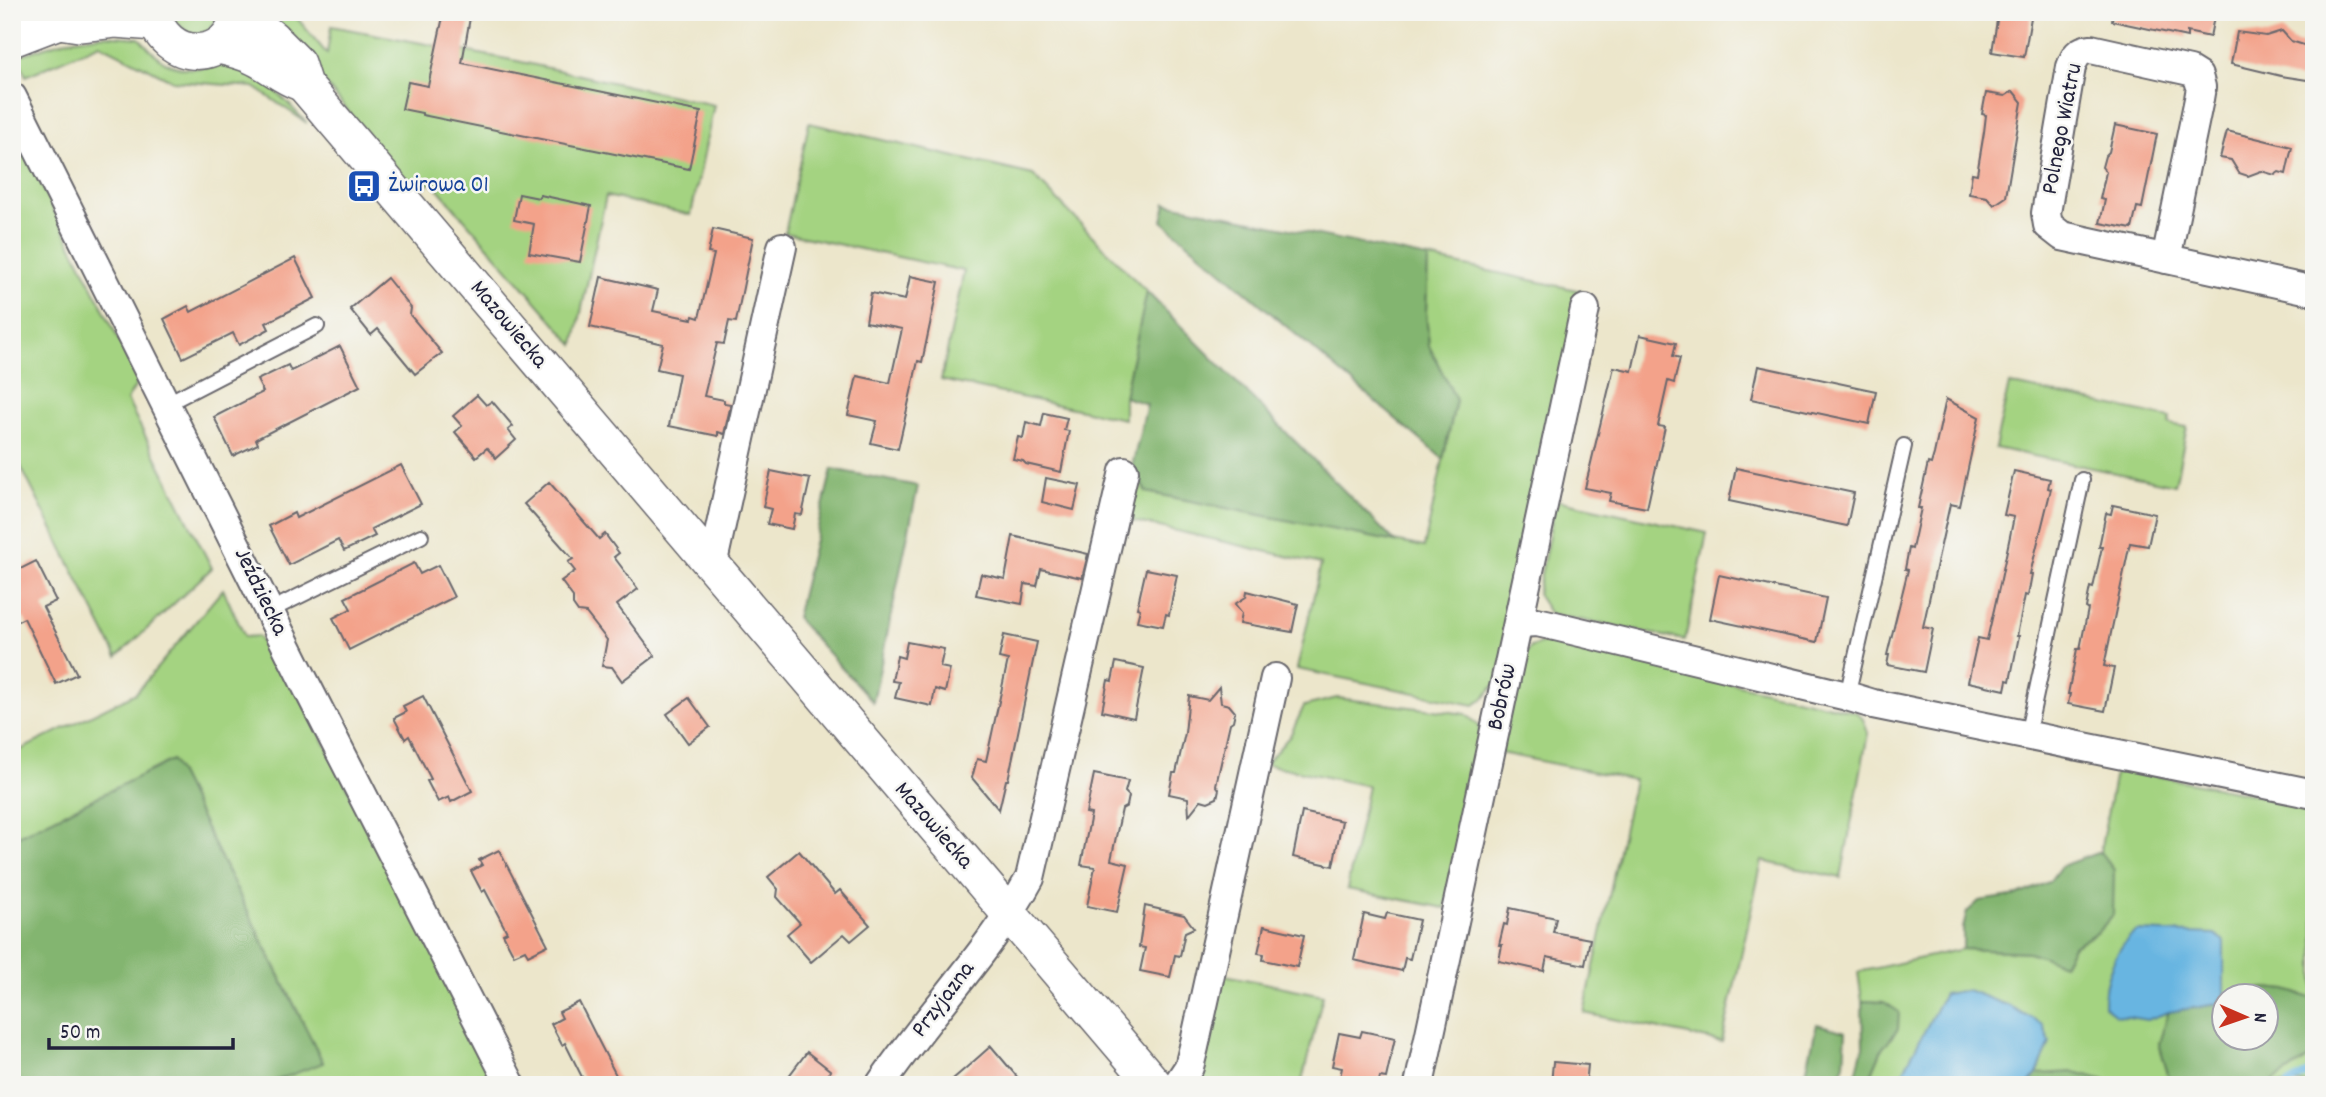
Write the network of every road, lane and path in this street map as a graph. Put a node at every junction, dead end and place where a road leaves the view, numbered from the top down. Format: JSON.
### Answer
{"nodes":[{"id":1,"x":238,"y":12,"type":"edge"},
{"id":2,"x":64,"y":17,"type":"edge"},
{"id":3,"x":154,"y":18,"type":"edge"},
{"id":4,"x":12,"y":39,"type":"edge"},
{"id":5,"x":218,"y":46,"type":"junction"},
{"id":6,"x":304,"y":85,"type":"junction"},
{"id":7,"x":12,"y":97,"type":"edge"},
{"id":8,"x":782,"y":247,"type":"dead end"},
{"id":9,"x":2166,"y":259,"type":"junction"},
{"id":10,"x":2314,"y":291,"type":"edge"},
{"id":11,"x":1585,"y":309,"type":"dead end"},
{"id":12,"x":317,"y":327,"type":"dead end"},
{"id":13,"x":166,"y":404,"type":"junction"},
{"id":14,"x":1904,"y":446,"type":"dead end"},
{"id":15,"x":1124,"y":471,"type":"dead end"},
{"id":16,"x":2082,"y":480,"type":"dead end"},
{"id":17,"x":421,"y":536,"type":"dead end"},
{"id":18,"x":712,"y":566,"type":"junction"},
{"id":19,"x":269,"y":611,"type":"junction"},
{"id":20,"x":1519,"y":623,"type":"junction"},
{"id":21,"x":1275,"y":678,"type":"dead end"},
{"id":22,"x":1847,"y":696,"type":"junction"},
{"id":23,"x":2026,"y":736,"type":"junction"},
{"id":24,"x":2314,"y":794,"type":"edge"},
{"id":25,"x":1009,"y":916,"type":"junction"},
{"id":26,"x":511,"y":1085,"type":"edge"},
{"id":27,"x":880,"y":1085,"type":"edge"},
{"id":28,"x":1154,"y":1085,"type":"edge"},
{"id":29,"x":1177,"y":1085,"type":"edge"},
{"id":30,"x":1419,"y":1085,"type":"edge"}],
"edges":[{"from":1,"to":5,"type":"street","name":"Mazowiecka"},
{"from":1,"to":6,"type":"street","name":"Mazowiecka"},
{"from":2,"to":3,"type":"street","name":"Mazowiecka"},
{"from":2,"to":4,"type":"street","name":"Mazowiecka"},
{"from":3,"to":5,"type":"street","name":"Mazowiecka"},
{"from":5,"to":6,"type":"street","name":"Mazowiecka"},
{"from":6,"to":18,"type":"street","name":"Mazowiecka"},
{"from":7,"to":13,"type":"street","name":"Jeździecka"},
{"from":8,"to":18,"type":"street"},
{"from":9,"to":9,"type":"street","name":"Polnego Wiatru"},
{"from":9,"to":10,"type":"street","name":"Polnego Wiatru"},
{"from":11,"to":20,"type":"street","name":"Bobrów"},
{"from":12,"to":13,"type":"lane"},
{"from":13,"to":19,"type":"street","name":"Jeździecka"},
{"from":14,"to":22,"type":"lane"},
{"from":15,"to":25,"type":"street","name":"Przyjazna"},
{"from":16,"to":23,"type":"lane"},
{"from":17,"to":19,"type":"lane"},
{"from":18,"to":25,"type":"street","name":"Mazowiecka"},
{"from":19,"to":26,"type":"street","name":"Jeździecka"},
{"from":20,"to":22,"type":"street"},
{"from":20,"to":30,"type":"street","name":"Bobrów"},
{"from":21,"to":29,"type":"street"},
{"from":22,"to":23,"type":"street"},
{"from":23,"to":24,"type":"street"},
{"from":25,"to":27,"type":"street","name":"Przyjazna"},
{"from":25,"to":28,"type":"street","name":"Mazowiecka"}]}
